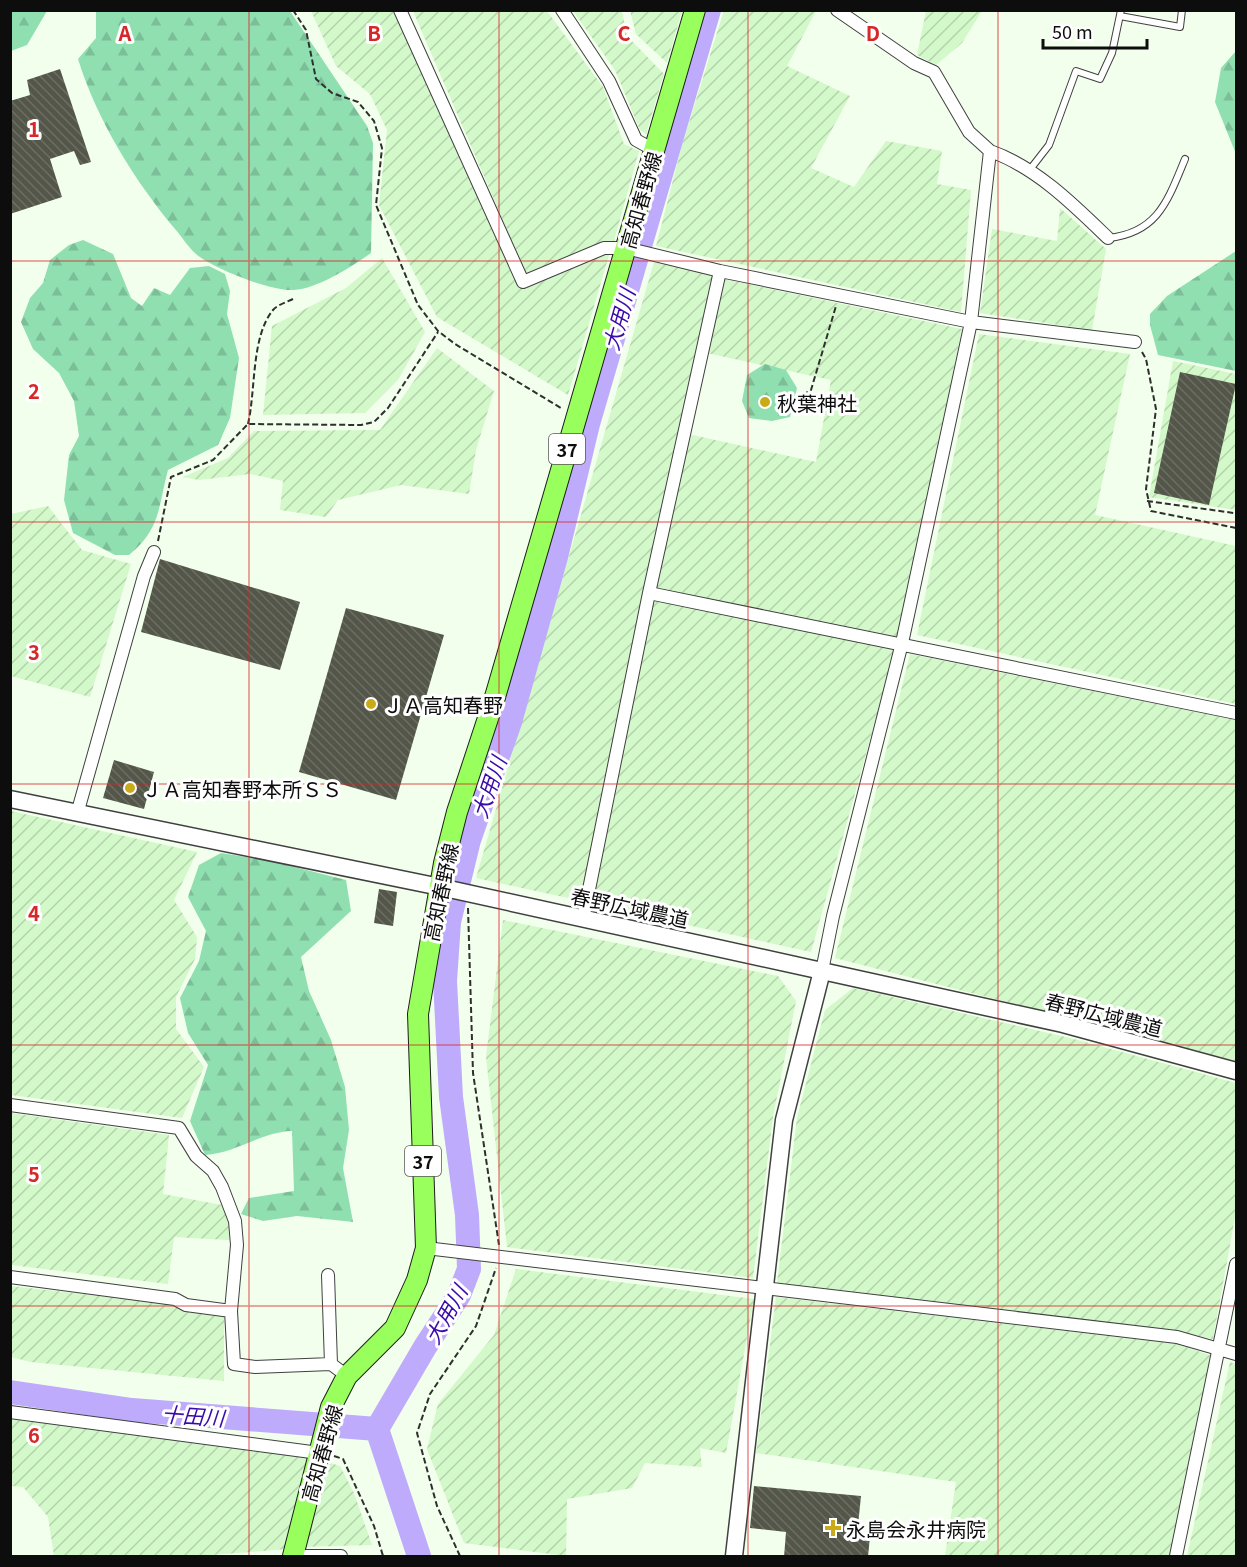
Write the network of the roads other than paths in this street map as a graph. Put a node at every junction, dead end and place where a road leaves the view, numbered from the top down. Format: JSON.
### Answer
{"nodes":[{"id":1,"x":400,"y":10,"type":"edge"},
{"id":2,"x":562,"y":10,"type":"edge"},
{"id":3,"x":695,"y":10,"type":"edge"},
{"id":4,"x":837,"y":10,"type":"edge"},
{"id":5,"x":1182,"y":10,"type":"edge"},
{"id":6,"x":1121,"y":13,"type":"edge"},
{"id":7,"x":654,"y":150,"type":"junction"},
{"id":8,"x":990,"y":152,"type":"junction"},
{"id":9,"x":1185,"y":159,"type":"dead end"},
{"id":10,"x":1028,"y":172,"type":"junction"},
{"id":11,"x":1108,"y":238,"type":"joint"},
{"id":12,"x":630,"y":249,"type":"junction"},
{"id":13,"x":720,"y":271,"type":"junction"},
{"id":14,"x":971,"y":322,"type":"junction"},
{"id":15,"x":1136,"y":342,"type":"road end"},
{"id":16,"x":154,"y":552,"type":"road end"},
{"id":17,"x":649,"y":593,"type":"junction"},
{"id":18,"x":902,"y":643,"type":"junction"},
{"id":19,"x":1236,"y":714,"type":"edge"},
{"id":20,"x":10,"y":799,"type":"edge"},
{"id":21,"x":77,"y":814,"type":"junction"},
{"id":22,"x":440,"y":887,"type":"junction"},
{"id":23,"x":583,"y":919,"type":"junction"},
{"id":24,"x":822,"y":971,"type":"junction"},
{"id":25,"x":1236,"y":1071,"type":"edge"},
{"id":26,"x":10,"y":1105,"type":"edge"},
{"id":27,"x":435,"y":1249,"type":"junction"},
{"id":28,"x":1236,"y":1264,"type":"edge"},
{"id":29,"x":328,"y":1275,"type":"dead end"},
{"id":30,"x":10,"y":1278,"type":"edge"},
{"id":31,"x":766,"y":1289,"type":"junction"},
{"id":32,"x":231,"y":1311,"type":"junction"},
{"id":33,"x":1221,"y":1350,"type":"junction"},
{"id":34,"x":1236,"y":1354,"type":"edge"},
{"id":35,"x":339,"y":1370,"type":"junction"},
{"id":36,"x":10,"y":1412,"type":"edge"},
{"id":37,"x":320,"y":1450,"type":"junction"},
{"id":38,"x":292,"y":1556,"type":"edge"},
{"id":39,"x":341,"y":1557,"type":"edge"},
{"id":40,"x":734,"y":1557,"type":"edge"},
{"id":41,"x":1176,"y":1557,"type":"edge"}],
"edges":[{"from":1,"to":12,"type":"street"},
{"from":2,"to":7,"type":"street"},
{"from":3,"to":7,"type":"main road","name":"高知春野線","number":"37"},
{"from":4,"to":8,"type":"street"},
{"from":5,"to":6,"type":"lane"},
{"from":6,"to":10,"type":"lane"},
{"from":7,"to":12,"type":"main road","name":"高知春野線","number":"37"},
{"from":8,"to":10,"type":"street"},
{"from":8,"to":14,"type":"street"},
{"from":9,"to":11,"type":"lane"},
{"from":10,"to":11,"type":"street"},
{"from":12,"to":13,"type":"street"},
{"from":12,"to":22,"type":"main road","name":"高知春野線","number":"37"},
{"from":13,"to":14,"type":"street"},
{"from":13,"to":17,"type":"street"},
{"from":14,"to":15,"type":"street"},
{"from":14,"to":18,"type":"street"},
{"from":16,"to":21,"type":"street"},
{"from":17,"to":18,"type":"street"},
{"from":17,"to":23,"type":"street"},
{"from":18,"to":19,"type":"street"},
{"from":18,"to":24,"type":"street"},
{"from":20,"to":21,"type":"street","name":"春野広域農道"},
{"from":21,"to":22,"type":"street","name":"春野広域農道"},
{"from":22,"to":23,"type":"street","name":"春野広域農道"},
{"from":22,"to":27,"type":"main road","name":"高知春野線","number":"37"},
{"from":23,"to":24,"type":"street","name":"春野広域農道"},
{"from":24,"to":25,"type":"street","name":"春野広域農道"},
{"from":24,"to":31,"type":"street"},
{"from":26,"to":32,"type":"street"},
{"from":27,"to":31,"type":"street"},
{"from":27,"to":35,"type":"main road","name":"高知春野線","number":"37"},
{"from":28,"to":33,"type":"street"},
{"from":29,"to":35,"type":"street"},
{"from":30,"to":32,"type":"street"},
{"from":31,"to":33,"type":"street"},
{"from":31,"to":40,"type":"street"},
{"from":32,"to":35,"type":"street"},
{"from":33,"to":34,"type":"street"},
{"from":33,"to":41,"type":"street"},
{"from":35,"to":37,"type":"main road","name":"高知春野線","number":"37"},
{"from":36,"to":37,"type":"street"},
{"from":37,"to":38,"type":"main road","name":"高知春野線","number":"37"},
{"from":38,"to":39,"type":"street"}]}
